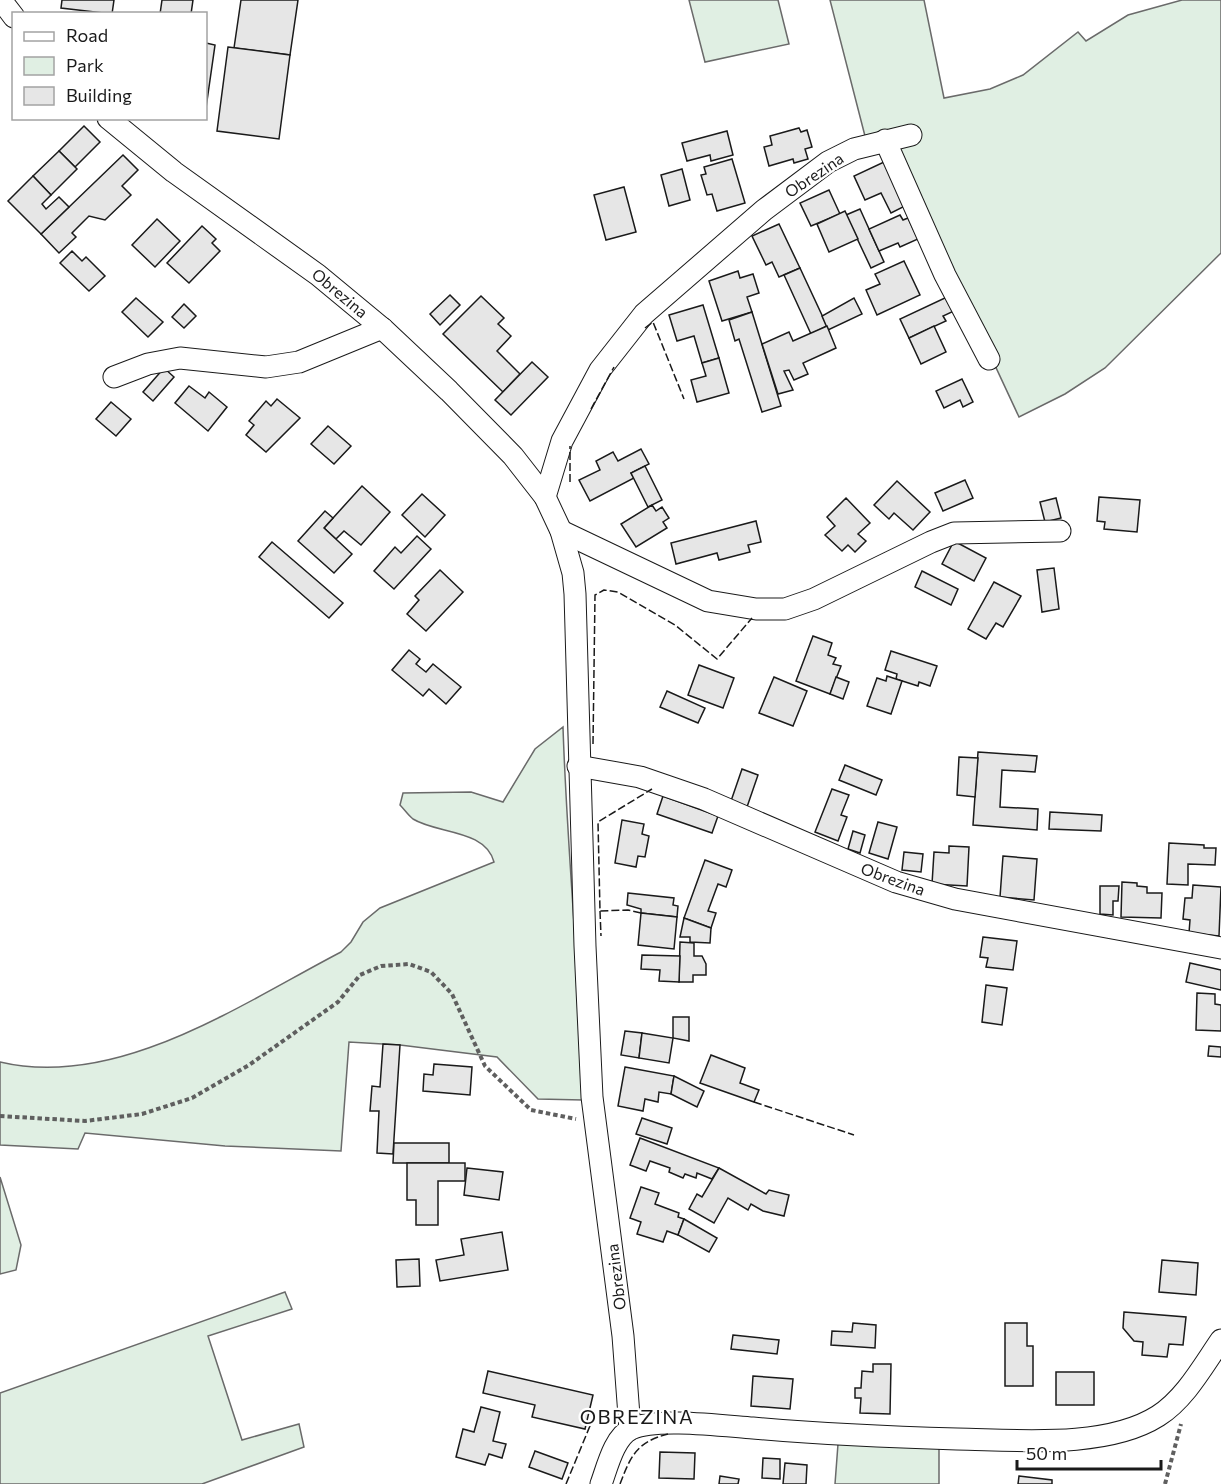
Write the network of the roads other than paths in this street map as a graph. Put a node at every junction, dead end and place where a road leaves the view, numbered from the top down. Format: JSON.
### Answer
{"nodes":[{"id":1,"x":1,"y":0,"type":"edge"},
{"id":2,"x":12,"y":14,"type":"edge"},
{"id":3,"x":110,"y":120,"type":"edge"},
{"id":4,"x":911,"y":135,"type":"dead end"},
{"id":5,"x":885,"y":140,"type":"junction"},
{"id":6,"x":382,"y":328,"type":"junction"},
{"id":7,"x":989,"y":359,"type":"dead end"},
{"id":8,"x":114,"y":377,"type":"dead end"},
{"id":9,"x":545,"y":497,"type":"junction"},
{"id":10,"x":561,"y":531,"type":"junction"},
{"id":11,"x":1060,"y":531,"type":"dead end"},
{"id":12,"x":578,"y":766,"type":"junction"},
{"id":13,"x":1221,"y":948,"type":"edge"},
{"id":14,"x":1221,"y":1340,"type":"edge"},
{"id":15,"x":630,"y":1429,"type":"junction"},
{"id":16,"x":601,"y":1484,"type":"edge"}],
"edges":[{"from":1,"to":2,"type":"street"},
{"from":3,"to":6,"type":"street","name":"Obrezina"},
{"from":4,"to":5,"type":"street","name":"Obrezina"},
{"from":5,"to":7,"type":"street"},
{"from":5,"to":9,"type":"street","name":"Obrezina"},
{"from":6,"to":8,"type":"street"},
{"from":6,"to":9,"type":"street","name":"Obrezina"},
{"from":9,"to":10,"type":"street","name":"Obrezina"},
{"from":10,"to":11,"type":"street"},
{"from":10,"to":12,"type":"street","name":"Obrezina"},
{"from":12,"to":13,"type":"street","name":"Obrezina"},
{"from":12,"to":15,"type":"street","name":"Obrezina"},
{"from":14,"to":15,"type":"street"},
{"from":15,"to":16,"type":"street"}]}
